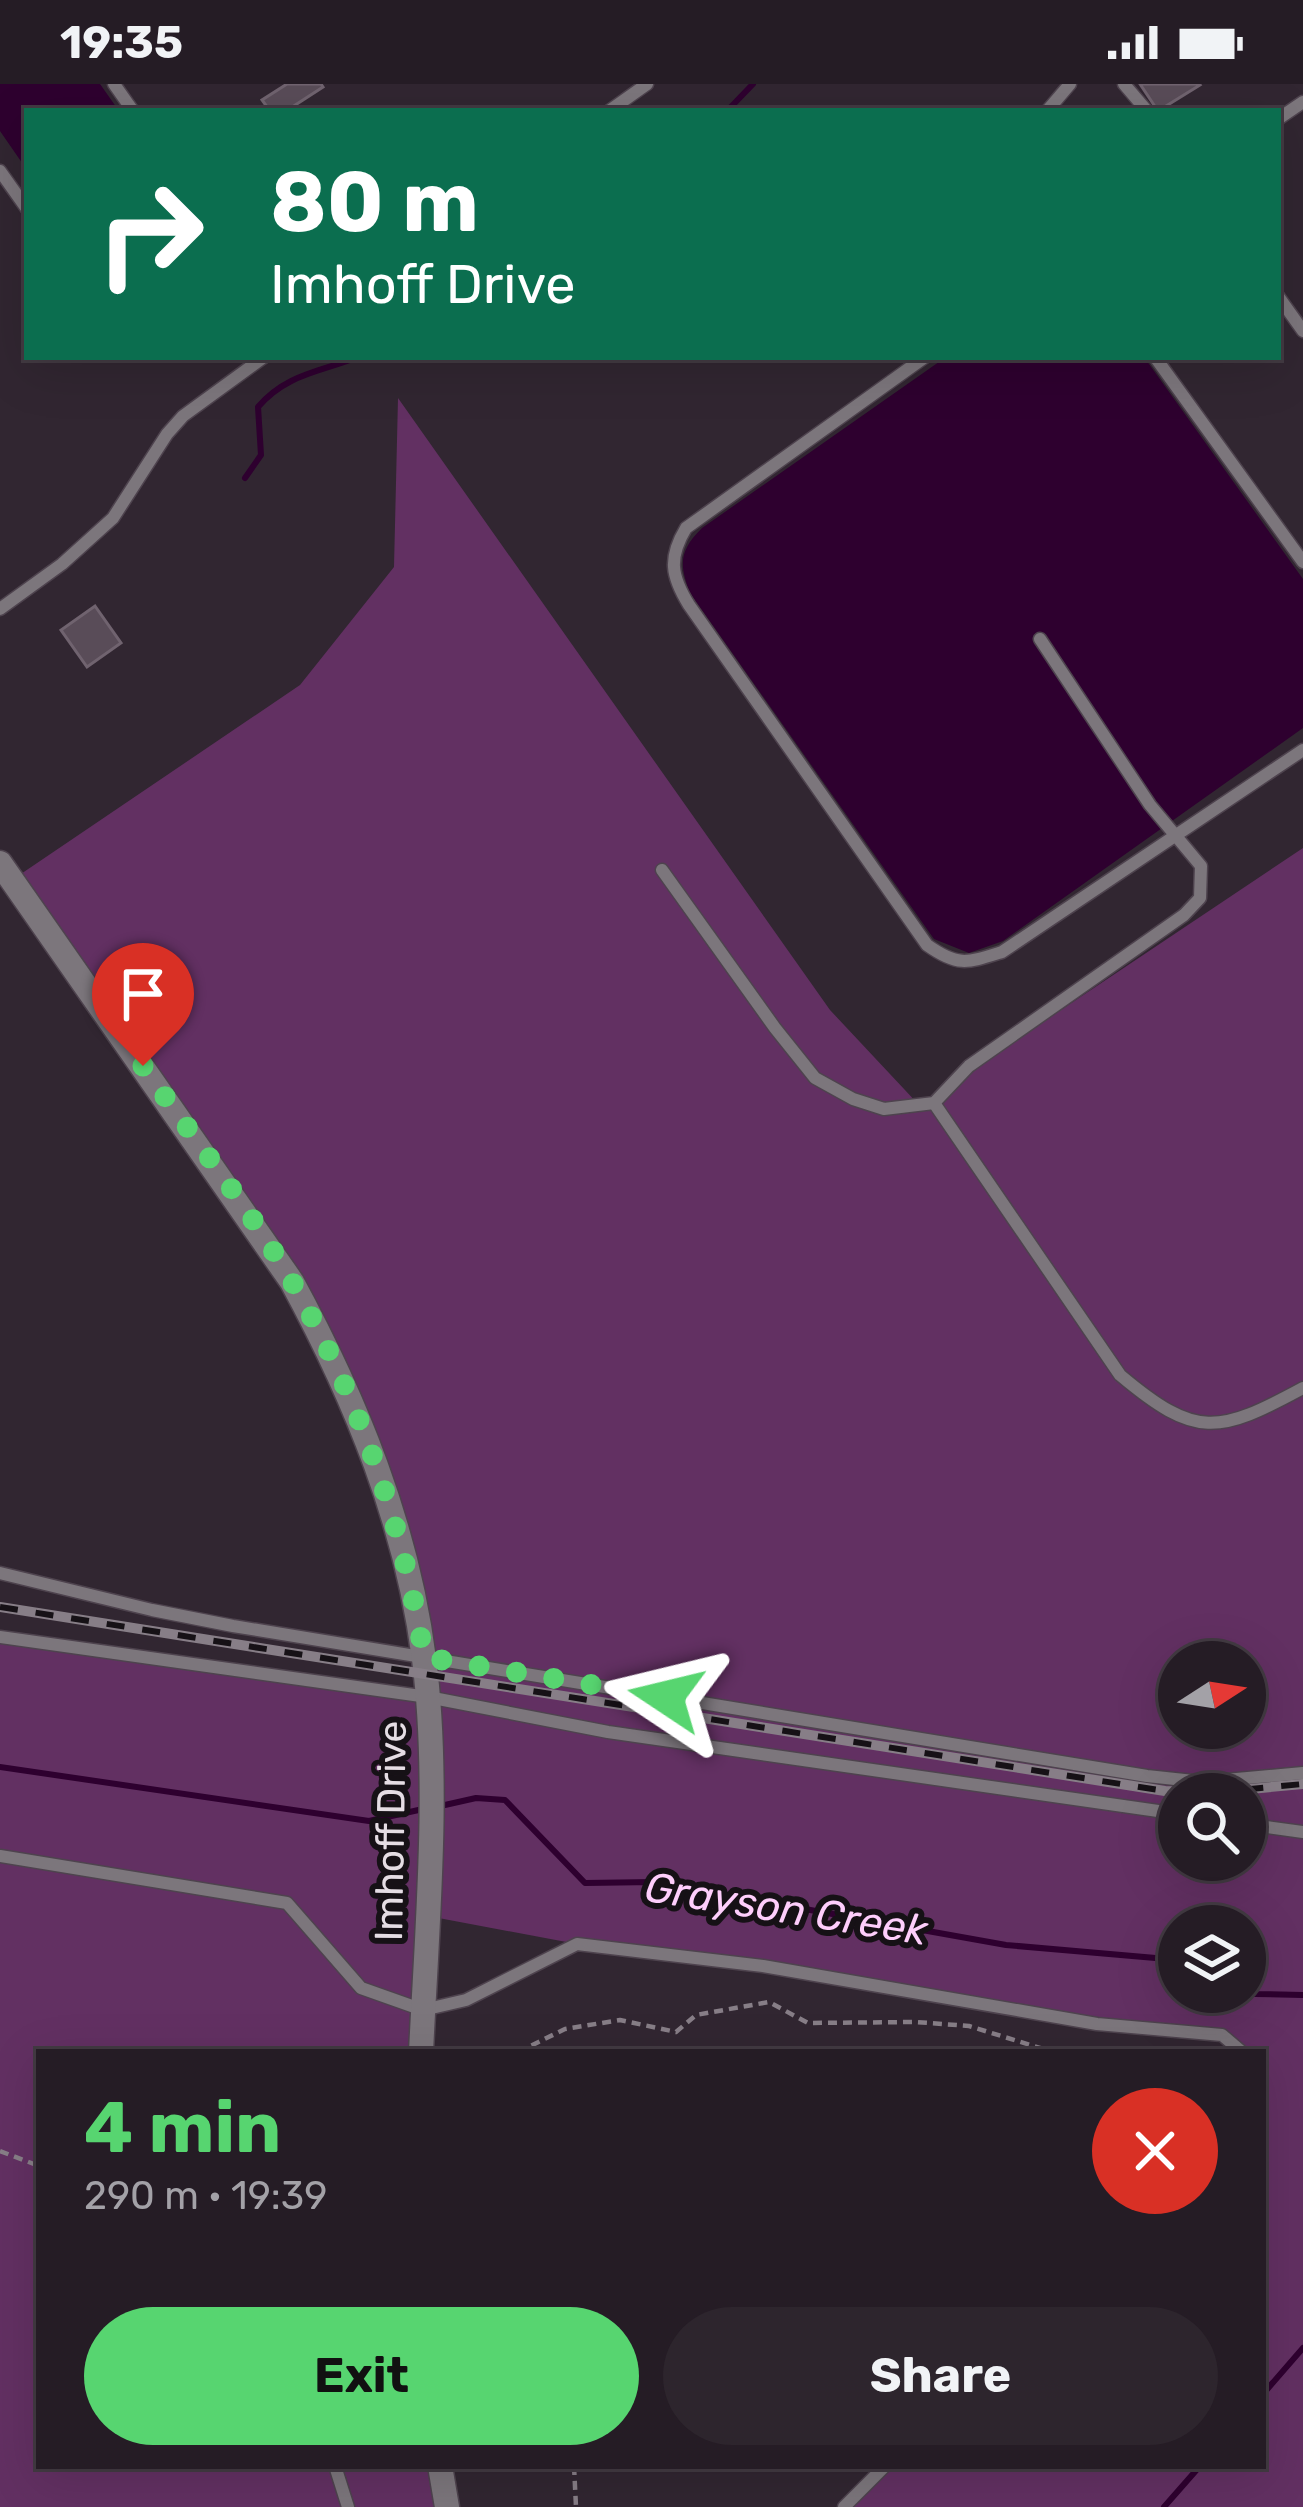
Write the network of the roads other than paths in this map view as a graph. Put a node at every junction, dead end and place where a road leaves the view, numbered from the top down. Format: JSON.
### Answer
{"nodes":[{"id":1,"x":647,"y":84,"type":"edge"},
{"id":2,"x":1070,"y":84,"type":"edge"},
{"id":3,"x":1124,"y":84,"type":"edge"},
{"id":4,"x":613,"y":108,"type":"edge"},
{"id":5,"x":1050,"y":108,"type":"edge"},
{"id":6,"x":1144,"y":108,"type":"edge"},
{"id":7,"x":0,"y":171,"type":"edge"},
{"id":8,"x":24,"y":205,"type":"edge"},
{"id":9,"x":1281,"y":300,"type":"edge"},
{"id":10,"x":1303,"y":331,"type":"edge"},
{"id":11,"x":259,"y":360,"type":"edge"},
{"id":12,"x":1156,"y":360,"type":"edge"},
{"id":13,"x":903,"y":363,"type":"edge"},
{"id":14,"x":1303,"y":562,"type":"edge"},
{"id":15,"x":0,"y":609,"type":"edge"},
{"id":16,"x":1040,"y":639,"type":"dead end"},
{"id":17,"x":1303,"y":750,"type":"edge"},
{"id":18,"x":1173,"y":835,"type":"junction"},
{"id":19,"x":0,"y":863,"type":"edge"},
{"id":20,"x":662,"y":870,"type":"dead end"},
{"id":21,"x":934,"y":1103,"type":"junction"},
{"id":22,"x":1303,"y":1388,"type":"edge"},
{"id":23,"x":0,"y":1573,"type":"edge"},
{"id":24,"x":0,"y":1637,"type":"edge"},
{"id":25,"x":424,"y":1657,"type":"junction"},
{"id":26,"x":428,"y":1704,"type":"junction"},
{"id":27,"x":1303,"y":1773,"type":"edge"},
{"id":28,"x":1158,"y":1811,"type":"edge"},
{"id":29,"x":1266,"y":1827,"type":"edge"},
{"id":30,"x":1303,"y":1832,"type":"edge"},
{"id":31,"x":0,"y":1856,"type":"edge"},
{"id":32,"x":423,"y":2010,"type":"junction"},
{"id":33,"x":421,"y":2049,"type":"edge"},
{"id":34,"x":1238,"y":2049,"type":"edge"},
{"id":35,"x":336,"y":2469,"type":"edge"},
{"id":36,"x":441,"y":2469,"type":"edge"},
{"id":37,"x":882,"y":2469,"type":"edge"},
{"id":38,"x":348,"y":2507,"type":"edge"},
{"id":39,"x":448,"y":2507,"type":"edge"},
{"id":40,"x":844,"y":2507,"type":"edge"}],
"edges":[{"from":1,"to":4,"type":"lane"},
{"from":2,"to":5,"type":"lane"},
{"from":3,"to":6,"type":"lane"},
{"from":7,"to":8,"type":"lane"},
{"from":9,"to":10,"type":"lane"},
{"from":11,"to":15,"type":"lane"},
{"from":12,"to":14,"type":"lane"},
{"from":13,"to":18,"type":"lane"},
{"from":16,"to":18,"type":"lane"},
{"from":17,"to":18,"type":"lane"},
{"from":18,"to":21,"type":"lane"},
{"from":19,"to":25,"type":"street","name":"Imhoff Drive"},
{"from":20,"to":21,"type":"lane"},
{"from":21,"to":22,"type":"lane"},
{"from":23,"to":25,"type":"lane"},
{"from":24,"to":26,"type":"lane"},
{"from":25,"to":26,"type":"street","name":"Imhoff Drive"},
{"from":25,"to":27,"type":"lane"},
{"from":26,"to":28,"type":"lane"},
{"from":26,"to":32,"type":"street","name":"Imhoff Drive"},
{"from":29,"to":30,"type":"lane"},
{"from":31,"to":32,"type":"lane"},
{"from":32,"to":33,"type":"street","name":"Imhoff Drive"},
{"from":32,"to":34,"type":"lane"},
{"from":35,"to":38,"type":"lane"},
{"from":36,"to":39,"type":"street"},
{"from":37,"to":40,"type":"lane"}]}
